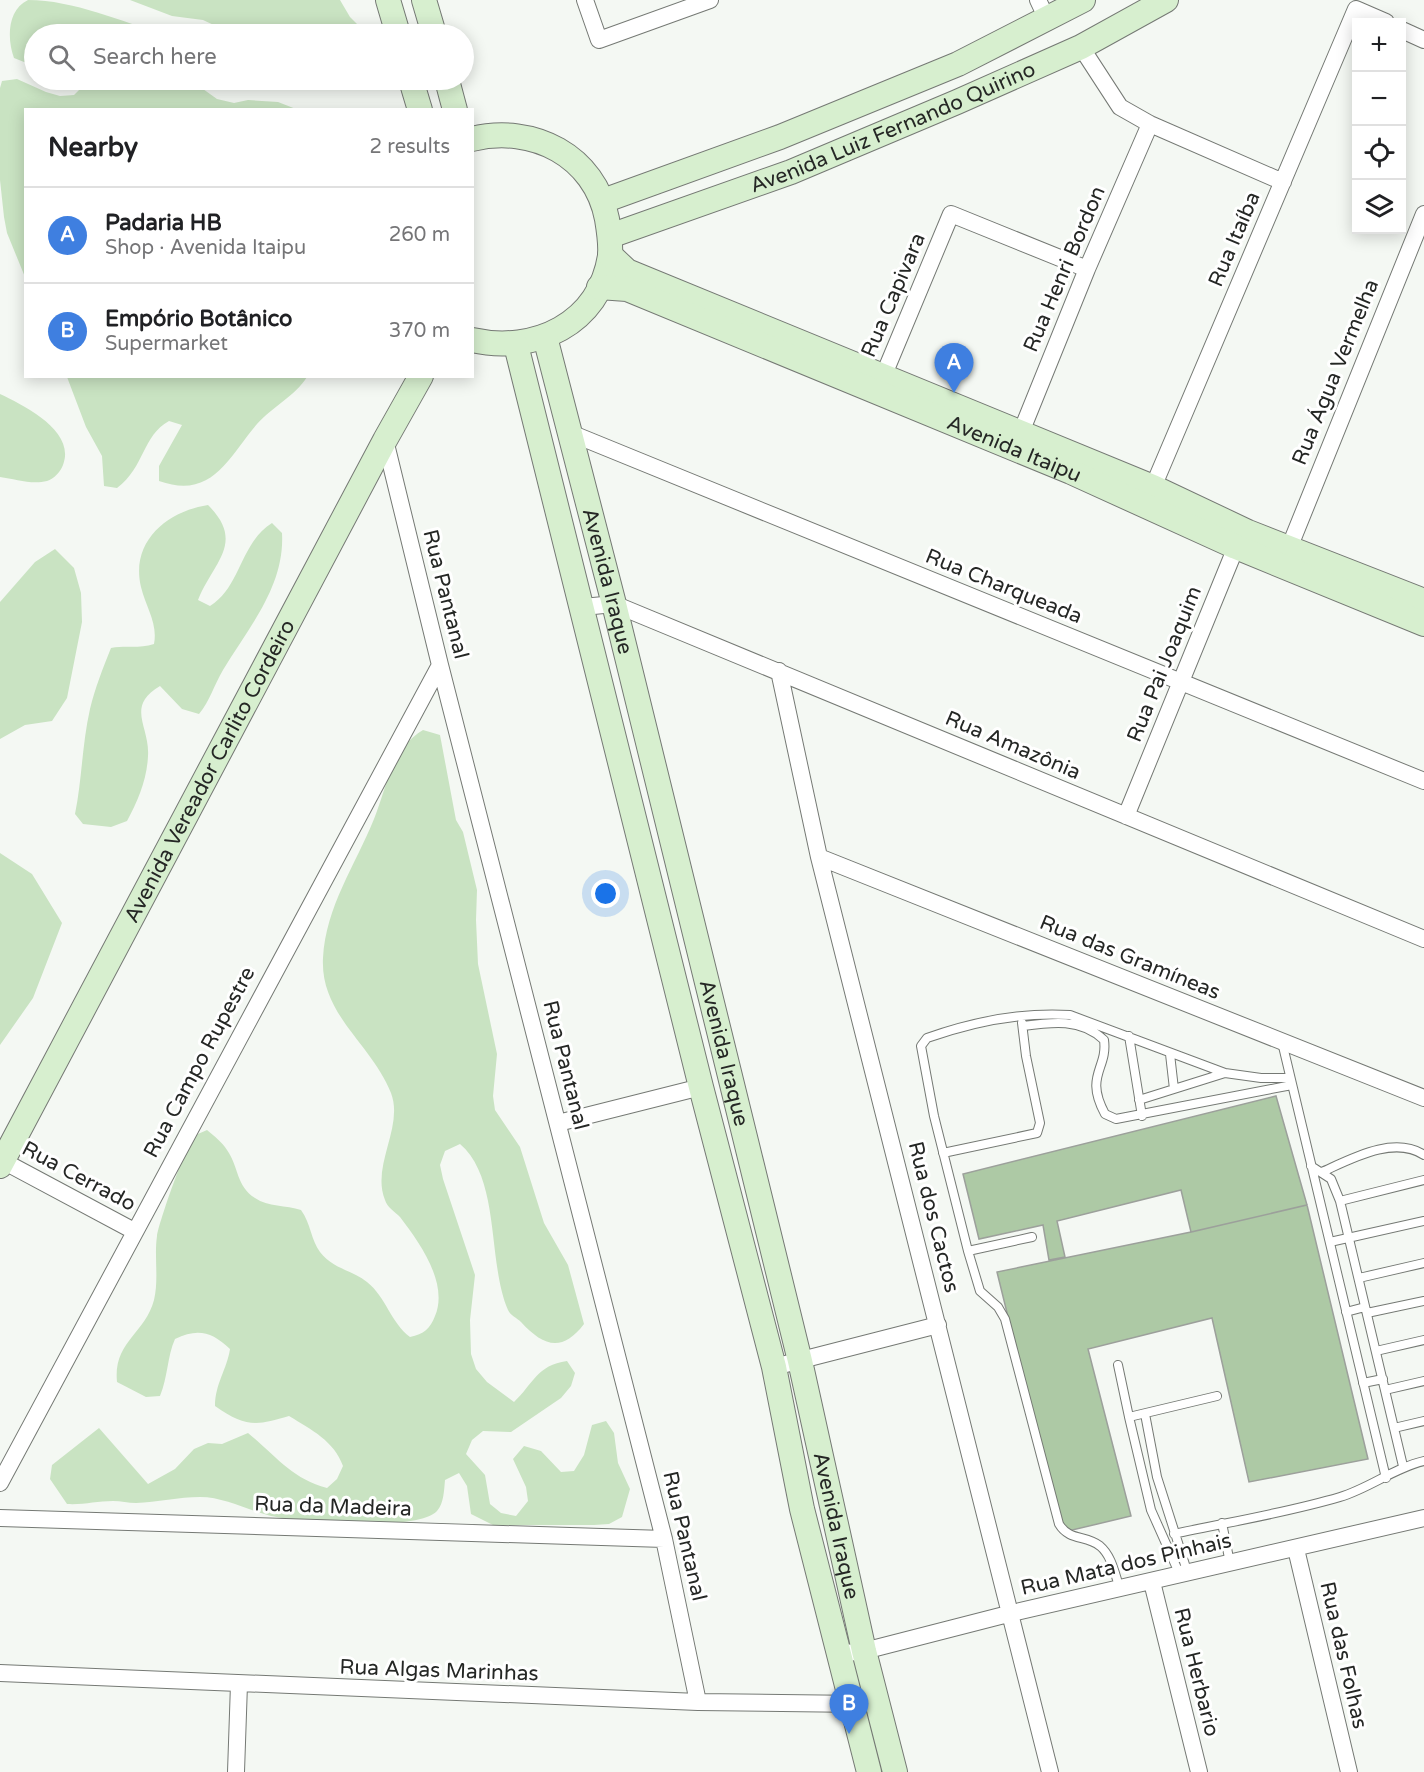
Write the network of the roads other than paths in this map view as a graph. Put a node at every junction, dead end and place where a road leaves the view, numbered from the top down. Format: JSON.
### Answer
{"nodes":[{"id":1,"x":388,"y":0,"type":"edge"},
{"id":2,"x":424,"y":0,"type":"edge"},
{"id":3,"x":585,"y":0,"type":"edge"},
{"id":4,"x":710,"y":0,"type":"edge"},
{"id":5,"x":1083,"y":0,"type":"edge"},
{"id":6,"x":1166,"y":0,"type":"edge"},
{"id":7,"x":1042,"y":9,"type":"edge"},
{"id":8,"x":1352,"y":18,"type":"edge"},
{"id":9,"x":1352,"y":18,"type":"edge"},
{"id":10,"x":1377,"y":18,"type":"edge"},
{"id":11,"x":395,"y":24,"type":"edge"},
{"id":12,"x":431,"y":24,"type":"edge"},
{"id":13,"x":1406,"y":32,"type":"edge"},
{"id":14,"x":1424,"y":40,"type":"edge"},
{"id":15,"x":1081,"y":47,"type":"junction"},
{"id":16,"x":945,"y":70,"type":"junction"},
{"id":17,"x":414,"y":90,"type":"edge"},
{"id":18,"x":450,"y":90,"type":"edge"},
{"id":19,"x":957,"y":102,"type":"junction"},
{"id":20,"x":419,"y":108,"type":"edge"},
{"id":21,"x":454,"y":108,"type":"edge"},
{"id":22,"x":1150,"y":124,"type":"junction"},
{"id":23,"x":474,"y":139,"type":"edge"},
{"id":24,"x":1282,"y":182,"type":"junction"},
{"id":25,"x":603,"y":201,"type":"junction"},
{"id":26,"x":1424,"y":214,"type":"edge"},
{"id":27,"x":610,"y":246,"type":"junction"},
{"id":28,"x":1087,"y":269,"type":"junction"},
{"id":29,"x":599,"y":287,"type":"junction"},
{"id":30,"x":545,"y":337,"type":"junction"},
{"id":31,"x":474,"y":340,"type":"edge"},
{"id":32,"x":516,"y":345,"type":"junction"},
{"id":33,"x":421,"y":378,"type":"edge"},
{"id":34,"x":880,"y":384,"type":"junction"},
{"id":35,"x":568,"y":432,"type":"junction"},
{"id":36,"x":385,"y":440,"type":"junction"},
{"id":37,"x":1018,"y":440,"type":"junction"},
{"id":38,"x":1153,"y":486,"type":"junction"},
{"id":39,"x":1242,"y":540,"type":"junction"},
{"id":40,"x":1286,"y":557,"type":"junction"},
{"id":41,"x":1424,"y":601,"type":"edge"},
{"id":42,"x":614,"y":604,"type":"junction"},
{"id":43,"x":583,"y":607,"type":"junction"},
{"id":44,"x":1424,"y":624,"type":"edge"},
{"id":45,"x":440,"y":664,"type":"junction"},
{"id":46,"x":779,"y":672,"type":"junction"},
{"id":47,"x":1182,"y":682,"type":"junction"},
{"id":48,"x":1424,"y":781,"type":"edge"},
{"id":49,"x":1126,"y":816,"type":"junction"},
{"id":50,"x":819,"y":857,"type":"junction"},
{"id":51,"x":1424,"y":939,"type":"edge"},
{"id":52,"x":1022,"y":1016,"type":"junction"},
{"id":53,"x":1023,"y":1026,"type":"junction"},
{"id":54,"x":1129,"y":1036,"type":"junction"},
{"id":55,"x":1282,"y":1042,"type":"junction"},
{"id":56,"x":1170,"y":1054,"type":"junction"},
{"id":57,"x":1225,"y":1073,"type":"junction"},
{"id":58,"x":1291,"y":1082,"type":"junction"},
{"id":59,"x":700,"y":1087,"type":"junction"},
{"id":60,"x":1174,"y":1089,"type":"junction"},
{"id":61,"x":1424,"y":1098,"type":"edge"},
{"id":62,"x":1139,"y":1100,"type":"junction"},
{"id":63,"x":1142,"y":1116,"type":"junction"},
{"id":64,"x":558,"y":1123,"type":"junction"},
{"id":65,"x":943,"y":1153,"type":"junction"},
{"id":66,"x":1424,"y":1155,"type":"edge"},
{"id":67,"x":1,"y":1164,"type":"edge"},
{"id":68,"x":1311,"y":1166,"type":"junction"},
{"id":69,"x":1322,"y":1172,"type":"junction"},
{"id":70,"x":1424,"y":1180,"type":"edge"},
{"id":71,"x":1340,"y":1201,"type":"junction"},
{"id":72,"x":1424,"y":1221,"type":"edge"},
{"id":73,"x":134,"y":1231,"type":"junction"},
{"id":74,"x":1032,"y":1237,"type":"dead end"},
{"id":75,"x":1349,"y":1239,"type":"junction"},
{"id":76,"x":1330,"y":1242,"type":"junction"},
{"id":77,"x":968,"y":1251,"type":"junction"},
{"id":78,"x":1424,"y":1263,"type":"edge"},
{"id":79,"x":1359,"y":1278,"type":"junction"},
{"id":80,"x":1424,"y":1301,"type":"edge"},
{"id":81,"x":1366,"y":1310,"type":"junction"},
{"id":82,"x":1346,"y":1312,"type":"junction"},
{"id":83,"x":938,"y":1325,"type":"junction"},
{"id":84,"x":1424,"y":1340,"type":"edge"},
{"id":85,"x":1376,"y":1351,"type":"junction"},
{"id":86,"x":800,"y":1361,"type":"junction"},
{"id":87,"x":1118,"y":1365,"type":"dead end"},
{"id":88,"x":774,"y":1366,"type":"junction"},
{"id":89,"x":1383,"y":1379,"type":"junction"},
{"id":90,"x":1424,"y":1381,"type":"edge"},
{"id":91,"x":1363,"y":1383,"type":"junction"},
{"id":92,"x":1385,"y":1390,"type":"junction"},
{"id":93,"x":1217,"y":1396,"type":"dead end"},
{"id":94,"x":1145,"y":1414,"type":"junction"},
{"id":95,"x":1129,"y":1417,"type":"junction"},
{"id":96,"x":1424,"y":1421,"type":"edge"},
{"id":97,"x":1394,"y":1428,"type":"junction"},
{"id":98,"x":1424,"y":1461,"type":"edge"},
{"id":99,"x":1403,"y":1466,"type":"junction"},
{"id":100,"x":1386,"y":1478,"type":"junction"},
{"id":101,"x":0,"y":1483,"type":"edge"},
{"id":102,"x":0,"y":1518,"type":"edge"},
{"id":103,"x":1424,"y":1518,"type":"edge"},
{"id":104,"x":1222,"y":1523,"type":"junction"},
{"id":105,"x":1174,"y":1534,"type":"junction"},
{"id":106,"x":664,"y":1539,"type":"junction"},
{"id":107,"x":1296,"y":1549,"type":"junction"},
{"id":108,"x":1230,"y":1563,"type":"junction"},
{"id":109,"x":1184,"y":1575,"type":"junction"},
{"id":110,"x":1152,"y":1582,"type":"junction"},
{"id":111,"x":1120,"y":1589,"type":"junction"},
{"id":112,"x":1012,"y":1614,"type":"junction"},
{"id":113,"x":864,"y":1651,"type":"junction"},
{"id":114,"x":838,"y":1654,"type":"junction"},
{"id":115,"x":0,"y":1673,"type":"edge"},
{"id":116,"x":239,"y":1684,"type":"junction"},
{"id":117,"x":698,"y":1702,"type":"junction"},
{"id":118,"x":852,"y":1704,"type":"junction"},
{"id":119,"x":877,"y":1704,"type":"junction"},
{"id":120,"x":236,"y":1772,"type":"edge"},
{"id":121,"x":869,"y":1772,"type":"edge"},
{"id":122,"x":895,"y":1772,"type":"edge"},
{"id":123,"x":1050,"y":1772,"type":"edge"},
{"id":124,"x":1199,"y":1772,"type":"edge"},
{"id":125,"x":1349,"y":1772,"type":"edge"}],
"edges":[{"from":1,"to":11,"type":"street"},
{"from":2,"to":12,"type":"street"},
{"from":3,"to":4,"type":"street"},
{"from":5,"to":7,"type":"street","name":"Avenida Luiz Fernando Quirino"},
{"from":6,"to":15,"type":"street","name":"Avenida Luiz Fernando Quirino"},
{"from":7,"to":16,"type":"street","name":"Avenida Luiz Fernando Quirino"},
{"from":8,"to":10,"type":"street","name":"Rua Itaíba"},
{"from":9,"to":24,"type":"street","name":"Rua Itaíba"},
{"from":13,"to":14,"type":"street"},
{"from":15,"to":19,"type":"street","name":"Avenida Luiz Fernando Quirino"},
{"from":15,"to":22,"type":"street"},
{"from":16,"to":19,"type":"street"},
{"from":16,"to":25,"type":"street","name":"Avenida Luiz Fernando Quirino"},
{"from":17,"to":20,"type":"street"},
{"from":18,"to":21,"type":"street"},
{"from":19,"to":27,"type":"street","name":"Avenida Luiz Fernando Quirino"},
{"from":22,"to":24,"type":"street"},
{"from":22,"to":28,"type":"street","name":"Rua Henri Bordon"},
{"from":23,"to":25,"type":"street"},
{"from":24,"to":38,"type":"street","name":"Rua Itaíba"},
{"from":25,"to":27,"type":"street"},
{"from":26,"to":40,"type":"street","name":"Rua Água Vermelha"},
{"from":27,"to":29,"type":"street"},
{"from":27,"to":34,"type":"street","name":"Avenida Itaipu"},
{"from":28,"to":34,"type":"street","name":"Rua Capivara"},
{"from":28,"to":37,"type":"street","name":"Rua Henri Bordon"},
{"from":29,"to":30,"type":"street"},
{"from":29,"to":34,"type":"street","name":"Avenida Itaipu"},
{"from":30,"to":32,"type":"street"},
{"from":30,"to":35,"type":"street","name":"Avenida Iraque"},
{"from":31,"to":32,"type":"street"},
{"from":32,"to":43,"type":"street","name":"Avenida Iraque"},
{"from":33,"to":36,"type":"street","name":"Avenida Vereador Carlito Cordeiro"},
{"from":34,"to":37,"type":"street","name":"Avenida Itaipu"},
{"from":35,"to":42,"type":"street","name":"Avenida Iraque"},
{"from":35,"to":47,"type":"street","name":"Rua Charqueada"},
{"from":36,"to":45,"type":"street","name":"Rua Pantanal"},
{"from":36,"to":67,"type":"street","name":"Avenida Vereador Carlito Cordeiro"},
{"from":37,"to":38,"type":"street","name":"Avenida Itaipu"},
{"from":37,"to":39,"type":"street","name":"Avenida Itaipu"},
{"from":38,"to":39,"type":"street","name":"Avenida Itaipu"},
{"from":39,"to":40,"type":"street","name":"Avenida Itaipu"},
{"from":39,"to":47,"type":"street","name":"Rua Pai Joaquim"},
{"from":40,"to":41,"type":"street","name":"Avenida Itaipu"},
{"from":40,"to":44,"type":"street","name":"Avenida Itaipu"},
{"from":42,"to":43,"type":"street","name":"Rua Amazônia"},
{"from":42,"to":46,"type":"street","name":"Rua Amazônia"},
{"from":42,"to":86,"type":"street","name":"Avenida Iraque"},
{"from":43,"to":59,"type":"street","name":"Avenida Iraque"},
{"from":45,"to":64,"type":"street","name":"Rua Pantanal"},
{"from":45,"to":73,"type":"street","name":"Rua Campo Rupestre"},
{"from":46,"to":49,"type":"street","name":"Rua Amazônia"},
{"from":46,"to":50,"type":"street","name":"Rua dos Cactos"},
{"from":47,"to":48,"type":"street","name":"Rua Charqueada"},
{"from":47,"to":49,"type":"street","name":"Rua Pai Joaquim"},
{"from":49,"to":51,"type":"street","name":"Rua Amazônia"},
{"from":50,"to":55,"type":"street","name":"Rua das Gramíneas"},
{"from":50,"to":83,"type":"street","name":"Rua dos Cactos"},
{"from":52,"to":53,"type":"lane"},
{"from":52,"to":54,"type":"lane"},
{"from":52,"to":65,"type":"lane"},
{"from":53,"to":63,"type":"lane"},
{"from":53,"to":65,"type":"lane"},
{"from":54,"to":56,"type":"lane"},
{"from":54,"to":62,"type":"lane"},
{"from":55,"to":58,"type":"lane"},
{"from":55,"to":61,"type":"street","name":"Rua das Gramíneas"},
{"from":56,"to":57,"type":"lane"},
{"from":56,"to":60,"type":"lane"},
{"from":57,"to":58,"type":"lane"},
{"from":57,"to":60,"type":"lane"},
{"from":58,"to":63,"type":"lane"},
{"from":58,"to":68,"type":"lane"},
{"from":59,"to":64,"type":"street"},
{"from":59,"to":88,"type":"street","name":"Avenida Iraque"},
{"from":60,"to":62,"type":"lane"},
{"from":62,"to":63,"type":"lane"},
{"from":64,"to":106,"type":"street","name":"Rua Pantanal"},
{"from":65,"to":77,"type":"lane"},
{"from":66,"to":69,"type":"lane"},
{"from":67,"to":73,"type":"street","name":"Rua Cerrado"},
{"from":68,"to":69,"type":"lane"},
{"from":68,"to":76,"type":"lane"},
{"from":69,"to":71,"type":"lane"},
{"from":70,"to":71,"type":"lane"},
{"from":71,"to":75,"type":"lane"},
{"from":72,"to":75,"type":"lane"},
{"from":73,"to":101,"type":"street","name":"Rua Campo Rupestre"},
{"from":74,"to":77,"type":"lane"},
{"from":75,"to":76,"type":"lane"},
{"from":75,"to":79,"type":"lane"},
{"from":76,"to":82,"type":"lane"},
{"from":77,"to":111,"type":"lane"},
{"from":78,"to":79,"type":"lane"},
{"from":79,"to":81,"type":"lane"},
{"from":80,"to":81,"type":"lane"},
{"from":81,"to":82,"type":"lane"},
{"from":81,"to":85,"type":"lane"},
{"from":82,"to":91,"type":"lane"},
{"from":83,"to":86,"type":"street"},
{"from":83,"to":112,"type":"street","name":"Rua dos Cactos"},
{"from":84,"to":85,"type":"lane"},
{"from":85,"to":89,"type":"lane"},
{"from":86,"to":88,"type":"street"},
{"from":86,"to":113,"type":"street","name":"Avenida Iraque"},
{"from":87,"to":95,"type":"lane"},
{"from":88,"to":114,"type":"street","name":"Avenida Iraque"},
{"from":89,"to":91,"type":"lane"},
{"from":89,"to":92,"type":"lane"},
{"from":90,"to":92,"type":"lane"},
{"from":91,"to":100,"type":"lane"},
{"from":92,"to":97,"type":"lane"},
{"from":93,"to":94,"type":"lane"},
{"from":94,"to":95,"type":"lane"},
{"from":94,"to":105,"type":"lane"},
{"from":95,"to":109,"type":"lane"},
{"from":96,"to":97,"type":"lane"},
{"from":97,"to":99,"type":"lane"},
{"from":98,"to":99,"type":"lane"},
{"from":99,"to":100,"type":"lane"},
{"from":100,"to":104,"type":"lane"},
{"from":102,"to":106,"type":"street","name":"Rua da Madeira"},
{"from":103,"to":107,"type":"street","name":"Rua Mata dos Pinhais"},
{"from":104,"to":105,"type":"lane"},
{"from":104,"to":108,"type":"lane"},
{"from":105,"to":109,"type":"lane"},
{"from":106,"to":117,"type":"street","name":"Rua Pantanal"},
{"from":107,"to":108,"type":"street","name":"Rua Mata dos Pinhais"},
{"from":107,"to":125,"type":"street","name":"Rua das Folhas"},
{"from":108,"to":109,"type":"street","name":"Rua Mata dos Pinhais"},
{"from":109,"to":110,"type":"street","name":"Rua Mata dos Pinhais"},
{"from":110,"to":111,"type":"street","name":"Rua Mata dos Pinhais"},
{"from":110,"to":124,"type":"street","name":"Rua Herbario"},
{"from":111,"to":112,"type":"street","name":"Rua Mata dos Pinhais"},
{"from":112,"to":113,"type":"street","name":"Rua Mata dos Pinhais"},
{"from":112,"to":123,"type":"street","name":"Rua dos Cactos"},
{"from":113,"to":114,"type":"street","name":"Rua Mata dos Pinhais"},
{"from":113,"to":119,"type":"street","name":"Avenida Iraque"},
{"from":114,"to":118,"type":"street","name":"Avenida Iraque"},
{"from":115,"to":116,"type":"street","name":"Rua Algas Marinhas"},
{"from":116,"to":117,"type":"street","name":"Rua Algas Marinhas"},
{"from":116,"to":120,"type":"street"},
{"from":117,"to":118,"type":"street","name":"Rua Algas Marinhas"},
{"from":118,"to":119,"type":"street","name":"Rua Algas Marinhas"},
{"from":118,"to":121,"type":"street","name":"Avenida Iraque"},
{"from":119,"to":122,"type":"street","name":"Avenida Iraque"}]}
